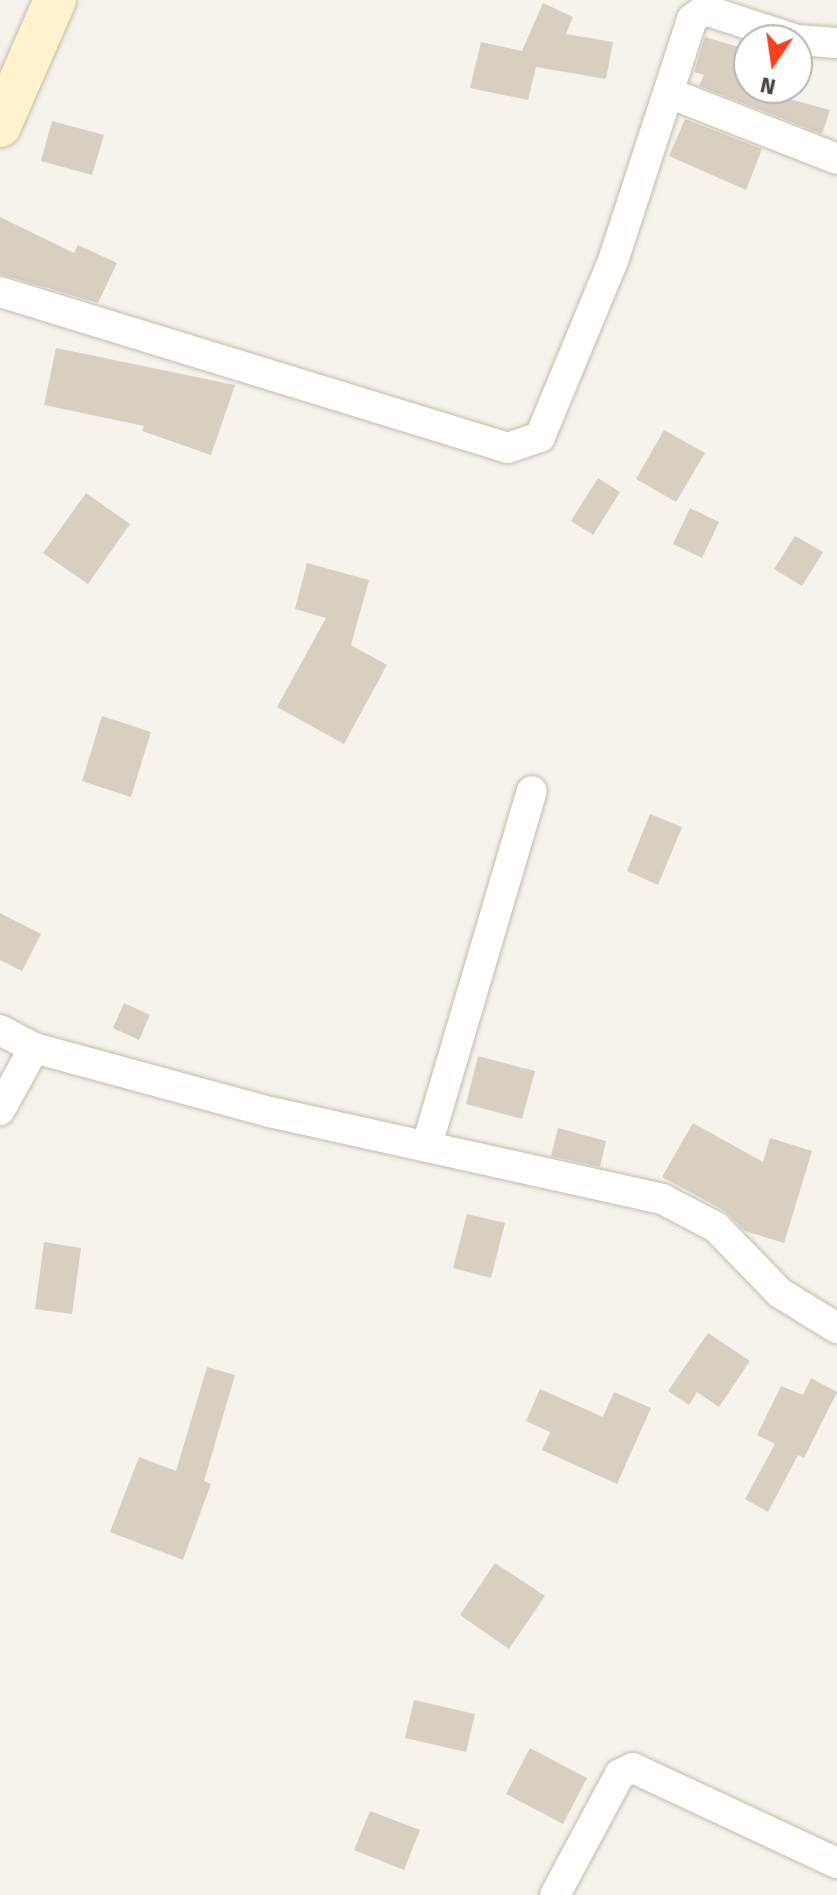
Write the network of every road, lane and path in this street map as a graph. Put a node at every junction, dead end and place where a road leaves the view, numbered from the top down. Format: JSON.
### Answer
{"nodes":[{"id":1,"x":55,"y":0,"type":"edge"},
{"id":2,"x":748,"y":24,"type":"edge"},
{"id":3,"x":813,"y":41,"type":"edge"},
{"id":4,"x":837,"y":43,"type":"edge"},
{"id":5,"x":669,"y":93,"type":"junction"},
{"id":6,"x":0,"y":126,"type":"edge"},
{"id":7,"x":837,"y":159,"type":"edge"},
{"id":8,"x":0,"y":292,"type":"edge"},
{"id":9,"x":532,"y":791,"type":"dead end"},
{"id":10,"x":0,"y":1030,"type":"edge"},
{"id":11,"x":34,"y":1048,"type":"junction"},
{"id":12,"x":0,"y":1110,"type":"edge"},
{"id":13,"x":427,"y":1145,"type":"junction"},
{"id":14,"x":837,"y":1328,"type":"edge"},
{"id":15,"x":837,"y":1863,"type":"edge"},
{"id":16,"x":555,"y":1895,"type":"edge"}],
"edges":[{"from":1,"to":6,"type":"main road"},
{"from":2,"to":5,"type":"street"},
{"from":3,"to":4,"type":"street"},
{"from":5,"to":7,"type":"street"},
{"from":5,"to":8,"type":"street"},
{"from":9,"to":13,"type":"street"},
{"from":10,"to":11,"type":"street"},
{"from":11,"to":12,"type":"street"},
{"from":11,"to":13,"type":"street"},
{"from":13,"to":14,"type":"street"},
{"from":15,"to":16,"type":"street"}]}
